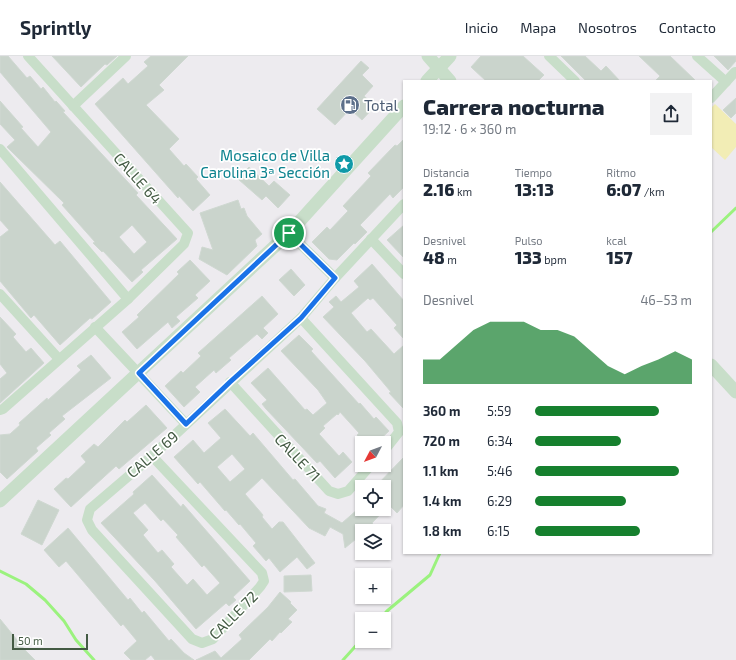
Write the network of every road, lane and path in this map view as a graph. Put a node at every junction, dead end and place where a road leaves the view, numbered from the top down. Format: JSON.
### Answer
{"nodes":[{"id":1,"x":28,"y":56,"type":"edge"},
{"id":2,"x":126,"y":56,"type":"edge"},
{"id":3,"x":428,"y":56,"type":"edge"},
{"id":4,"x":450,"y":56,"type":"edge"},
{"id":5,"x":549,"y":56,"type":"edge"},
{"id":6,"x":697,"y":56,"type":"edge"},
{"id":7,"x":438,"y":68,"type":"junction"},
{"id":8,"x":735,"y":72,"type":"edge"},
{"id":9,"x":427,"y":80,"type":"edge"},
{"id":10,"x":449,"y":80,"type":"edge"},
{"id":11,"x":575,"y":80,"type":"edge"},
{"id":12,"x":726,"y":82,"type":"junction"},
{"id":13,"x":712,"y":97,"type":"edge"},
{"id":14,"x":73,"y":106,"type":"junction"},
{"id":15,"x":403,"y":107,"type":"edge"},
{"id":16,"x":0,"y":149,"type":"edge"},
{"id":17,"x":403,"y":205,"type":"edge"},
{"id":18,"x":289,"y":233,"type":"junction"},
{"id":19,"x":371,"y":239,"type":"junction"},
{"id":20,"x":403,"y":273,"type":"edge"},
{"id":21,"x":335,"y":278,"type":"junction"},
{"id":22,"x":0,"y":294,"type":"edge"},
{"id":23,"x":128,"y":298,"type":"junction"},
{"id":24,"x":301,"y":318,"type":"junction"},
{"id":25,"x":95,"y":327,"type":"junction"},
{"id":26,"x":59,"y":359,"type":"junction"},
{"id":27,"x":712,"y":366,"type":"edge"},
{"id":28,"x":139,"y":373,"type":"junction"},
{"id":29,"x":230,"y":382,"type":"junction"},
{"id":30,"x":736,"y":392,"type":"edge"},
{"id":31,"x":0,"y":410,"type":"edge"},
{"id":32,"x":186,"y":424,"type":"junction"},
{"id":33,"x":391,"y":443,"type":"edge"},
{"id":34,"x":152,"y":456,"type":"junction"},
{"id":35,"x":365,"y":472,"type":"edge"},
{"id":36,"x":102,"y":498,"type":"joint"},
{"id":37,"x":0,"y":501,"type":"edge"}],
"edges":[{"from":1,"to":14,"type":"street","name":"CALLE 64"},
{"from":2,"to":14,"type":"street"},
{"from":3,"to":7,"type":"street"},
{"from":4,"to":7,"type":"street"},
{"from":5,"to":11,"type":"street"},
{"from":6,"to":12,"type":"street"},
{"from":7,"to":9,"type":"street"},
{"from":7,"to":10,"type":"street"},
{"from":8,"to":12,"type":"street"},
{"from":12,"to":13,"type":"street"},
{"from":14,"to":23,"type":"street","name":"CALLE 64"},
{"from":15,"to":18,"type":"street"},
{"from":16,"to":23,"type":"street"},
{"from":17,"to":19,"type":"street","name":"CALLE 69"},
{"from":18,"to":21,"type":"street"},
{"from":18,"to":28,"type":"street"},
{"from":19,"to":20,"type":"street"},
{"from":19,"to":21,"type":"street","name":"CALLE 69"},
{"from":21,"to":24,"type":"street","name":"CALLE 69"},
{"from":22,"to":26,"type":"street"},
{"from":23,"to":25,"type":"street","name":"CALLE 64"},
{"from":24,"to":29,"type":"street","name":"CALLE 69"},
{"from":24,"to":33,"type":"street"},
{"from":25,"to":26,"type":"street","name":"CALLE 64"},
{"from":25,"to":28,"type":"street"},
{"from":26,"to":31,"type":"street","name":"CALLE 64"},
{"from":27,"to":30,"type":"street"},
{"from":28,"to":32,"type":"street"},
{"from":28,"to":37,"type":"street"},
{"from":29,"to":32,"type":"street","name":"CALLE 69"},
{"from":29,"to":35,"type":"street","name":"CALLE 71"},
{"from":32,"to":34,"type":"street","name":"CALLE 69"},
{"from":34,"to":36,"type":"street","name":"CALLE 69"},
{"from":34,"to":36,"type":"street","name":"CALLE 72"}]}
